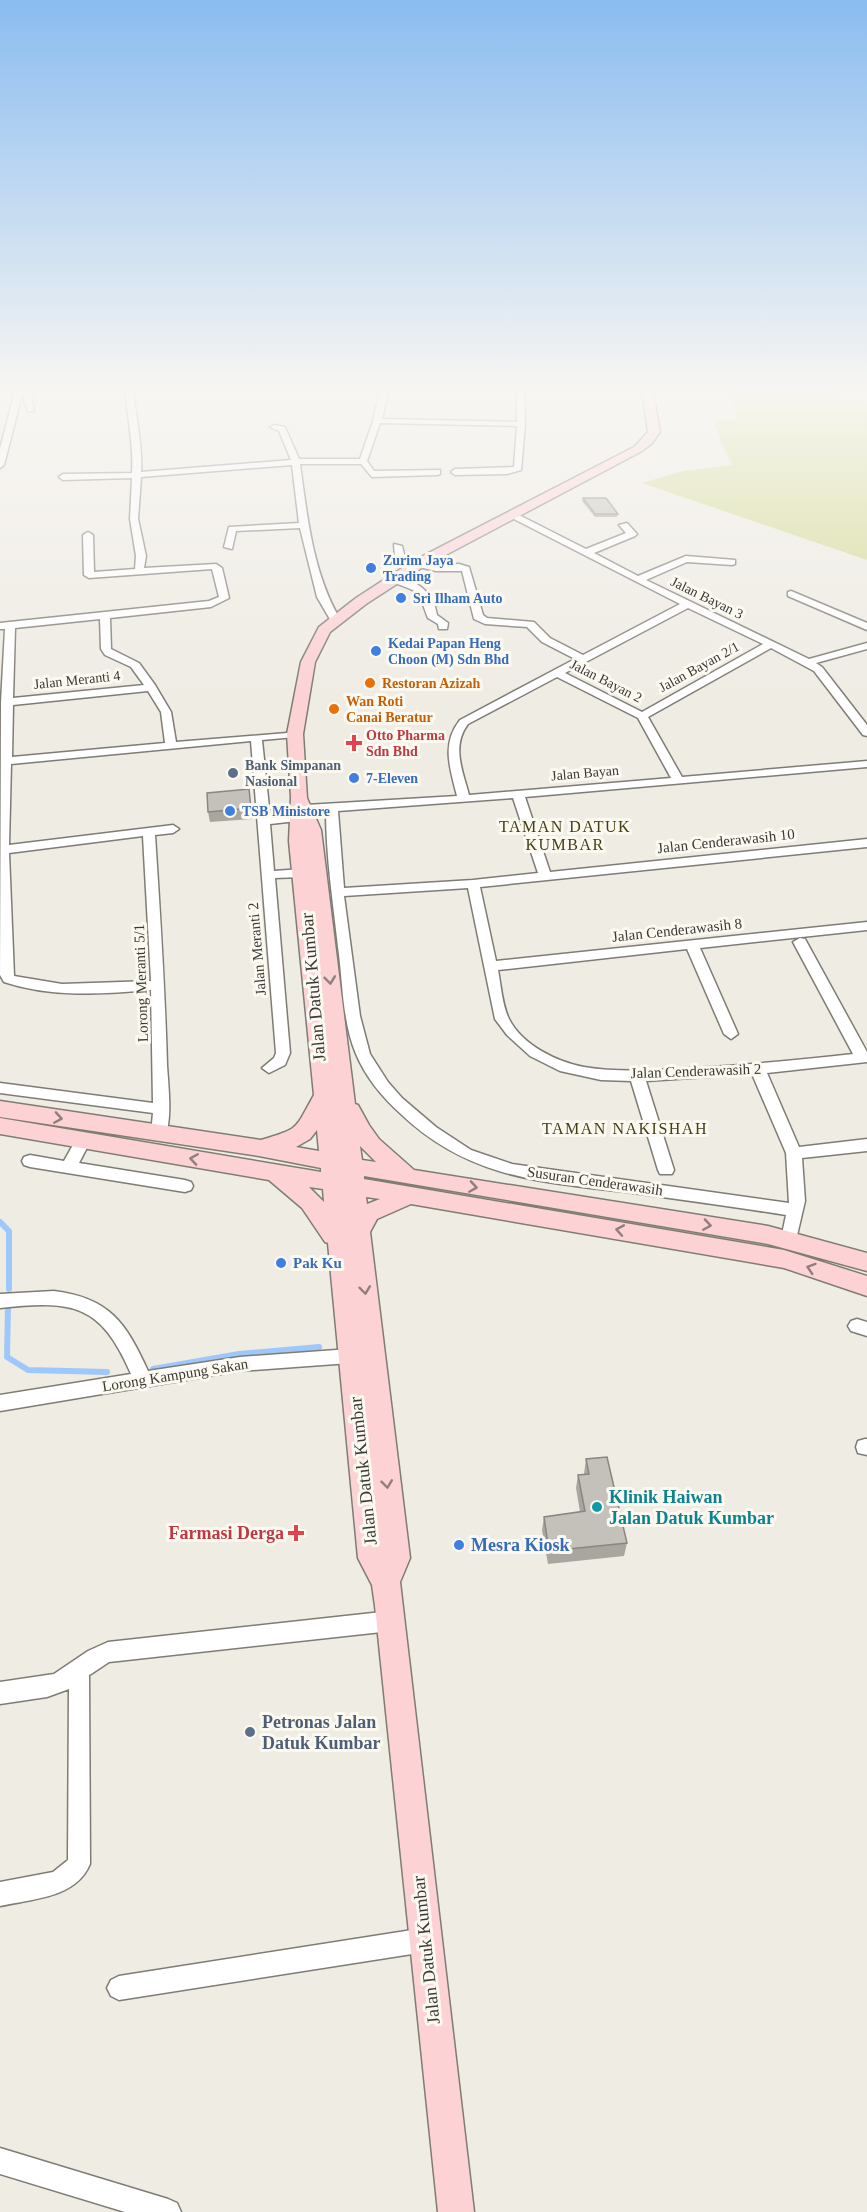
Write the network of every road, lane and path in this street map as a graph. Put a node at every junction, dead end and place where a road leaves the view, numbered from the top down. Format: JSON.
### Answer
{"nodes":[{"id":1,"x":135,"y":490,"type":"edge"},
{"id":2,"x":300,"y":490,"type":"edge"},
{"id":3,"x":561,"y":490,"type":"edge"},
{"id":4,"x":513,"y":515,"type":"junction"},
{"id":5,"x":304,"y":525,"type":"junction"},
{"id":6,"x":624,"y":525,"type":"dead end"},
{"id":7,"x":88,"y":535,"type":"dead end"},
{"id":8,"x":397,"y":546,"type":"dead end"},
{"id":9,"x":229,"y":548,"type":"dead end"},
{"id":10,"x":586,"y":553,"type":"junction"},
{"id":11,"x":732,"y":562,"type":"dead end"},
{"id":12,"x":414,"y":567,"type":"junction"},
{"id":13,"x":139,"y":573,"type":"junction"},
{"id":14,"x":395,"y":580,"type":"junction"},
{"id":15,"x":638,"y":580,"type":"junction"},
{"id":16,"x":791,"y":594,"type":"dead end"},
{"id":17,"x":688,"y":604,"type":"junction"},
{"id":18,"x":105,"y":615,"type":"junction"},
{"id":19,"x":335,"y":619,"type":"junction"},
{"id":20,"x":5,"y":626,"type":"edge"},
{"id":21,"x":443,"y":627,"type":"dead end"},
{"id":22,"x":867,"y":627,"type":"edge"},
{"id":23,"x":771,"y":644,"type":"junction"},
{"id":24,"x":867,"y":646,"type":"edge"},
{"id":25,"x":583,"y":658,"type":"junction"},
{"id":26,"x":808,"y":662,"type":"junction"},
{"id":27,"x":556,"y":673,"type":"junction"},
{"id":28,"x":4,"y":675,"type":"edge"},
{"id":29,"x":151,"y":687,"type":"junction"},
{"id":30,"x":6,"y":702,"type":"junction"},
{"id":31,"x":642,"y":716,"type":"junction"},
{"id":32,"x":867,"y":733,"type":"edge"},
{"id":33,"x":294,"y":734,"type":"junction"},
{"id":34,"x":256,"y":737,"type":"junction"},
{"id":35,"x":171,"y":745,"type":"junction"},
{"id":36,"x":5,"y":761,"type":"junction"},
{"id":37,"x":867,"y":764,"type":"edge"},
{"id":38,"x":678,"y":780,"type":"junction"},
{"id":39,"x":518,"y":794,"type":"junction"},
{"id":40,"x":464,"y":799,"type":"junction"},
{"id":41,"x":332,"y":807,"type":"junction"},
{"id":42,"x":300,"y":808,"type":"junction"},
{"id":43,"x":264,"y":821,"type":"junction"},
{"id":44,"x":173,"y":829,"type":"dead end"},
{"id":45,"x":149,"y":832,"type":"junction"},
{"id":46,"x":867,"y":843,"type":"edge"},
{"id":47,"x":1,"y":850,"type":"edge"},
{"id":48,"x":302,"y":873,"type":"junction"},
{"id":49,"x":268,"y":875,"type":"junction"},
{"id":50,"x":545,"y":876,"type":"junction"},
{"id":51,"x":472,"y":884,"type":"junction"},
{"id":52,"x":338,"y":892,"type":"junction"},
{"id":53,"x":867,"y":926,"type":"edge"},
{"id":54,"x":801,"y":942,"type":"dead end"},
{"id":55,"x":692,"y":945,"type":"junction"},
{"id":56,"x":490,"y":966,"type":"junction"},
{"id":57,"x":158,"y":985,"type":"junction"},
{"id":58,"x":731,"y":1034,"type":"dead end"},
{"id":59,"x":864,"y":1057,"type":"edge"},
{"id":60,"x":269,"y":1068,"type":"dead end"},
{"id":61,"x":758,"y":1070,"type":"junction"},
{"id":62,"x":637,"y":1076,"type":"junction"},
{"id":63,"x":342,"y":1084,"type":"junction"},
{"id":64,"x":0,"y":1088,"type":"edge"},
{"id":65,"x":323,"y":1096,"type":"junction"},
{"id":66,"x":0,"y":1109,"type":"edge"},
{"id":67,"x":161,"y":1109,"type":"junction"},
{"id":68,"x":0,"y":1126,"type":"edge"},
{"id":69,"x":159,"y":1134,"type":"junction"},
{"id":70,"x":83,"y":1140,"type":"junction"},
{"id":71,"x":867,"y":1145,"type":"edge"},
{"id":72,"x":259,"y":1148,"type":"junction"},
{"id":73,"x":794,"y":1153,"type":"junction"},
{"id":74,"x":30,"y":1161,"type":"dead end"},
{"id":75,"x":69,"y":1167,"type":"junction"},
{"id":76,"x":252,"y":1169,"type":"junction"},
{"id":77,"x":666,"y":1170,"type":"dead end"},
{"id":78,"x":341,"y":1173,"type":"junction"},
{"id":79,"x":185,"y":1186,"type":"dead end"},
{"id":80,"x":414,"y":1186,"type":"junction"},
{"id":81,"x":795,"y":1210,"type":"junction"},
{"id":82,"x":358,"y":1232,"type":"junction"},
{"id":83,"x":789,"y":1239,"type":"junction"},
{"id":84,"x":339,"y":1250,"type":"junction"},
{"id":85,"x":867,"y":1263,"type":"edge"},
{"id":86,"x":867,"y":1286,"type":"edge"},
{"id":87,"x":0,"y":1301,"type":"edge"},
{"id":88,"x":350,"y":1356,"type":"junction"},
{"id":89,"x":143,"y":1380,"type":"junction"},
{"id":90,"x":0,"y":1403,"type":"edge"},
{"id":91,"x":391,"y":1570,"type":"junction"},
{"id":92,"x":391,"y":1621,"type":"junction"},
{"id":93,"x":79,"y":1671,"type":"junction"},
{"id":94,"x":0,"y":1693,"type":"edge"},
{"id":95,"x":0,"y":1894,"type":"edge"},
{"id":96,"x":425,"y":1940,"type":"junction"},
{"id":97,"x":119,"y":1988,"type":"dead end"},
{"id":98,"x":0,"y":2161,"type":"edge"},
{"id":99,"x":168,"y":2212,"type":"edge"},
{"id":100,"x":456,"y":2212,"type":"edge"}],
"edges":[{"from":1,"to":13,"type":"street"},
{"from":2,"to":5,"type":"street"},
{"from":3,"to":4,"type":"main road","name":"Jalan Datuk Kumbar"},
{"from":4,"to":10,"type":"street","name":"Jalan Bayan 3"},
{"from":4,"to":12,"type":"main road","name":"Jalan Datuk Kumbar"},
{"from":5,"to":9,"type":"street"},
{"from":5,"to":19,"type":"street"},
{"from":6,"to":10,"type":"street"},
{"from":7,"to":13,"type":"street"},
{"from":8,"to":12,"type":"street"},
{"from":10,"to":15,"type":"street","name":"Jalan Bayan 3"},
{"from":11,"to":15,"type":"street"},
{"from":12,"to":14,"type":"main road","name":"Jalan Datuk Kumbar"},
{"from":12,"to":25,"type":"street"},
{"from":13,"to":18,"type":"street"},
{"from":14,"to":19,"type":"main road","name":"Jalan Datuk Kumbar"},
{"from":14,"to":21,"type":"street"},
{"from":15,"to":17,"type":"street","name":"Jalan Bayan 3"},
{"from":16,"to":22,"type":"street"},
{"from":17,"to":23,"type":"street","name":"Jalan Bayan 3"},
{"from":17,"to":25,"type":"street"},
{"from":18,"to":20,"type":"street"},
{"from":18,"to":29,"type":"street"},
{"from":19,"to":33,"type":"main road","name":"Jalan Datuk Kumbar"},
{"from":20,"to":28,"type":"street"},
{"from":23,"to":26,"type":"street","name":"Jalan Bayan 3"},
{"from":23,"to":31,"type":"street","name":"Jalan Bayan 2/1"},
{"from":24,"to":26,"type":"street"},
{"from":25,"to":27,"type":"street"},
{"from":26,"to":32,"type":"street","name":"Jalan Bayan 3"},
{"from":27,"to":31,"type":"street","name":"Jalan Bayan 2"},
{"from":27,"to":40,"type":"street"},
{"from":28,"to":30,"type":"street"},
{"from":29,"to":30,"type":"street","name":"Jalan Meranti 4"},
{"from":29,"to":35,"type":"street"},
{"from":30,"to":36,"type":"street"},
{"from":31,"to":38,"type":"street","name":"Jalan Bayan 2"},
{"from":33,"to":34,"type":"street"},
{"from":33,"to":42,"type":"main road","name":"Jalan Datuk Kumbar"},
{"from":34,"to":35,"type":"street"},
{"from":34,"to":43,"type":"street","name":"Jalan Meranti 2"},
{"from":35,"to":36,"type":"street"},
{"from":36,"to":47,"type":"street"},
{"from":37,"to":38,"type":"street","name":"Jalan Bayan"},
{"from":38,"to":39,"type":"street","name":"Jalan Bayan"},
{"from":39,"to":40,"type":"street","name":"Jalan Bayan"},
{"from":39,"to":50,"type":"street"},
{"from":40,"to":41,"type":"street","name":"Jalan Bayan"},
{"from":41,"to":42,"type":"street","name":"Jalan Bayan"},
{"from":41,"to":52,"type":"street","name":"Susuran Cenderawasih"},
{"from":42,"to":43,"type":"street","name":"Jalan Bayan"},
{"from":42,"to":48,"type":"main road","name":"Jalan Datuk Kumbar"},
{"from":42,"to":63,"type":"main road","name":"Jalan Datuk Kumbar","one_way":true},
{"from":43,"to":49,"type":"street","name":"Jalan Meranti 2"},
{"from":44,"to":45,"type":"street"},
{"from":45,"to":47,"type":"street"},
{"from":45,"to":57,"type":"street","name":"Lorong Meranti 5/1"},
{"from":46,"to":50,"type":"street","name":"Jalan Cenderawasih 10"},
{"from":47,"to":57,"type":"street"},
{"from":48,"to":49,"type":"street"},
{"from":48,"to":65,"type":"main road","name":"Jalan Datuk Kumbar"},
{"from":49,"to":60,"type":"street","name":"Jalan Meranti 2"},
{"from":50,"to":51,"type":"street","name":"Jalan Cenderawasih 10"},
{"from":51,"to":52,"type":"street","name":"Jalan Cenderawasih 10"},
{"from":51,"to":56,"type":"street","name":"Jalan Cenderawasih 2"},
{"from":52,"to":81,"type":"street","name":"Susuran Cenderawasih"},
{"from":53,"to":55,"type":"street","name":"Jalan Cenderawasih 8"},
{"from":54,"to":59,"type":"street"},
{"from":55,"to":56,"type":"street","name":"Jalan Cenderawasih 8"},
{"from":55,"to":58,"type":"street"},
{"from":56,"to":62,"type":"street","name":"Jalan Cenderawasih 2"},
{"from":57,"to":67,"type":"street","name":"Lorong Meranti 5/1"},
{"from":59,"to":61,"type":"street","name":"Jalan Cenderawasih 2"},
{"from":61,"to":62,"type":"street","name":"Jalan Cenderawasih 2"},
{"from":61,"to":73,"type":"street"},
{"from":62,"to":77,"type":"street"},
{"from":63,"to":78,"type":"main road","name":"Jalan Datuk Kumbar"},
{"from":63,"to":80,"type":"main road"},
{"from":64,"to":67,"type":"street"},
{"from":65,"to":72,"type":"main road"},
{"from":65,"to":78,"type":"main road","name":"Jalan Datuk Kumbar"},
{"from":66,"to":69,"type":"main road","one_way":true},
{"from":67,"to":69,"type":"street","name":"Lorong Meranti 5/1"},
{"from":68,"to":70,"type":"main road"},
{"from":69,"to":72,"type":"main road"},
{"from":70,"to":75,"type":"street"},
{"from":76,"to":70,"type":"main road","one_way":true},
{"from":71,"to":73,"type":"street"},
{"from":72,"to":78,"type":"main road"},
{"from":73,"to":81,"type":"street"},
{"from":74,"to":75,"type":"street"},
{"from":75,"to":79,"type":"street"},
{"from":76,"to":78,"type":"main road"},
{"from":76,"to":84,"type":"main road"},
{"from":78,"to":80,"type":"main road"},
{"from":78,"to":82,"type":"main road","name":"Jalan Datuk Kumbar"},
{"from":78,"to":84,"type":"main road","name":"Jalan Datuk Kumbar"},
{"from":80,"to":82,"type":"main road"},
{"from":80,"to":83,"type":"main road","one_way":true},
{"from":86,"to":80,"type":"main road","one_way":true},
{"from":81,"to":83,"type":"street"},
{"from":82,"to":91,"type":"main road","name":"Jalan Datuk Kumbar","one_way":true},
{"from":83,"to":85,"type":"main road"},
{"from":84,"to":88,"type":"main road","name":"Jalan Datuk Kumbar"},
{"from":87,"to":89,"type":"street"},
{"from":88,"to":89,"type":"street","name":"Lorong Kampung Sakan"},
{"from":88,"to":91,"type":"main road","name":"Jalan Datuk Kumbar"},
{"from":89,"to":90,"type":"street","name":"Lorong Kampung Sakan"},
{"from":91,"to":92,"type":"main road","name":"Jalan Datuk Kumbar"},
{"from":92,"to":93,"type":"street"},
{"from":92,"to":96,"type":"main road","name":"Jalan Datuk Kumbar"},
{"from":93,"to":94,"type":"street"},
{"from":93,"to":95,"type":"street"},
{"from":96,"to":97,"type":"street"},
{"from":96,"to":100,"type":"main road","name":"Jalan Datuk Kumbar"},
{"from":98,"to":99,"type":"street"}]}
